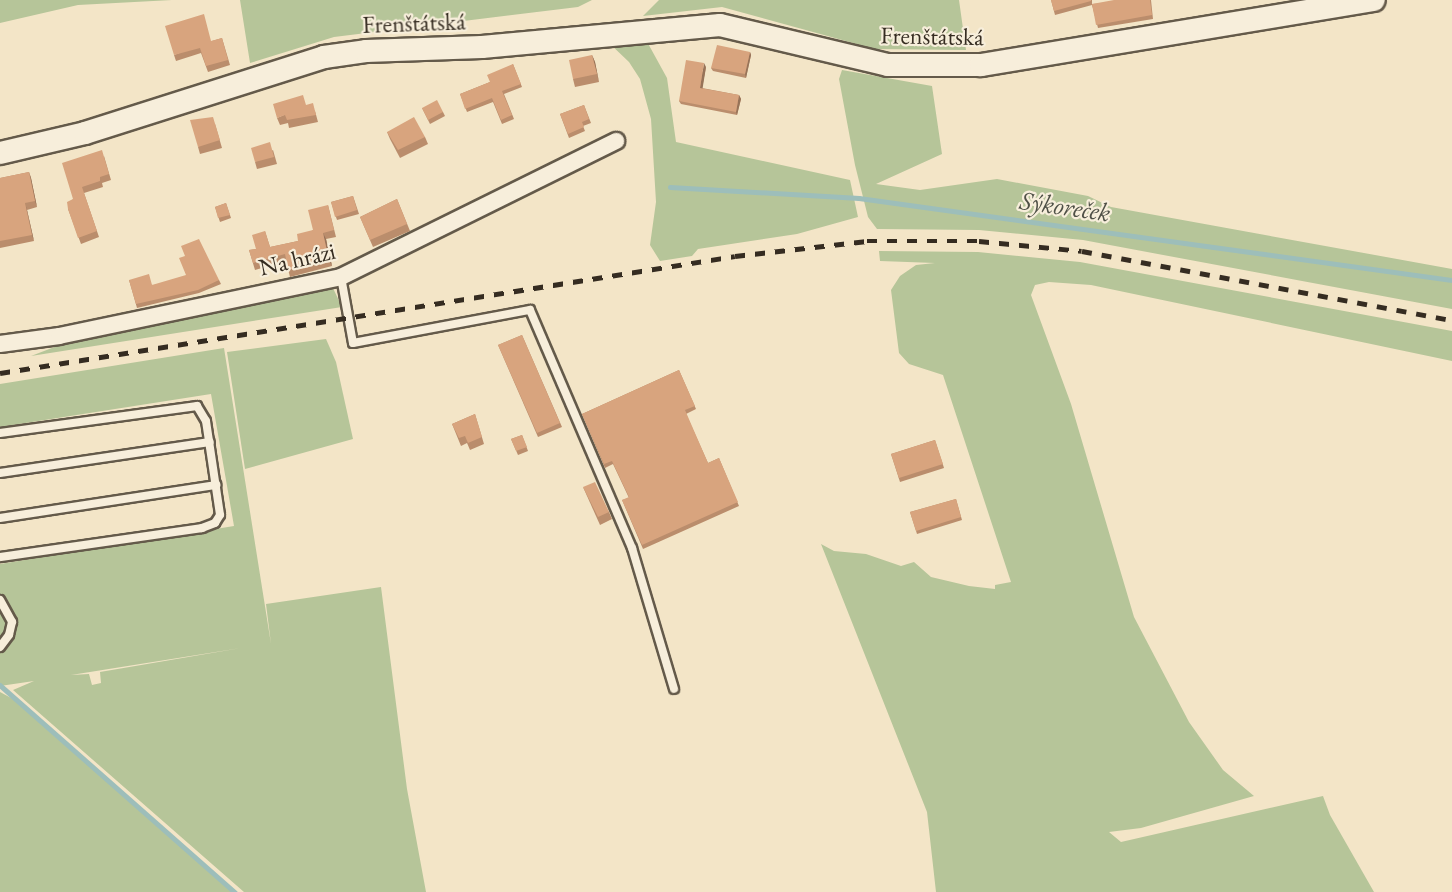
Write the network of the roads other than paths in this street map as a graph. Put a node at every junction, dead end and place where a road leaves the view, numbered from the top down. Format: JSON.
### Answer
{"nodes":[{"id":1,"x":1374,"y":0,"type":"edge"},
{"id":2,"x":1294,"y":8,"type":"edge"},
{"id":3,"x":616,"y":141,"type":"dead end"},
{"id":4,"x":0,"y":153,"type":"edge"},
{"id":5,"x":341,"y":277,"type":"junction"},
{"id":6,"x":0,"y":344,"type":"edge"},
{"id":7,"x":0,"y":433,"type":"edge"},
{"id":8,"x":210,"y":442,"type":"junction"},
{"id":9,"x":0,"y":473,"type":"edge"},
{"id":10,"x":216,"y":485,"type":"junction"},
{"id":11,"x":0,"y":518,"type":"edge"},
{"id":12,"x":0,"y":557,"type":"edge"},
{"id":13,"x":0,"y":600,"type":"edge"},
{"id":14,"x":0,"y":648,"type":"edge"},
{"id":15,"x":674,"y":689,"type":"dead end"}],
"edges":[{"from":1,"to":2,"type":"main road","name":"Frenštátská"},
{"from":2,"to":4,"type":"main road","name":"Frenštátská"},
{"from":3,"to":5,"type":"street","name":"Na hrázi"},
{"from":5,"to":6,"type":"street","name":"Na hrázi"},
{"from":5,"to":15,"type":"lane"},
{"from":7,"to":8,"type":"lane"},
{"from":8,"to":9,"type":"lane"},
{"from":8,"to":10,"type":"lane"},
{"from":10,"to":11,"type":"lane"},
{"from":10,"to":12,"type":"lane"},
{"from":13,"to":14,"type":"lane"}]}
